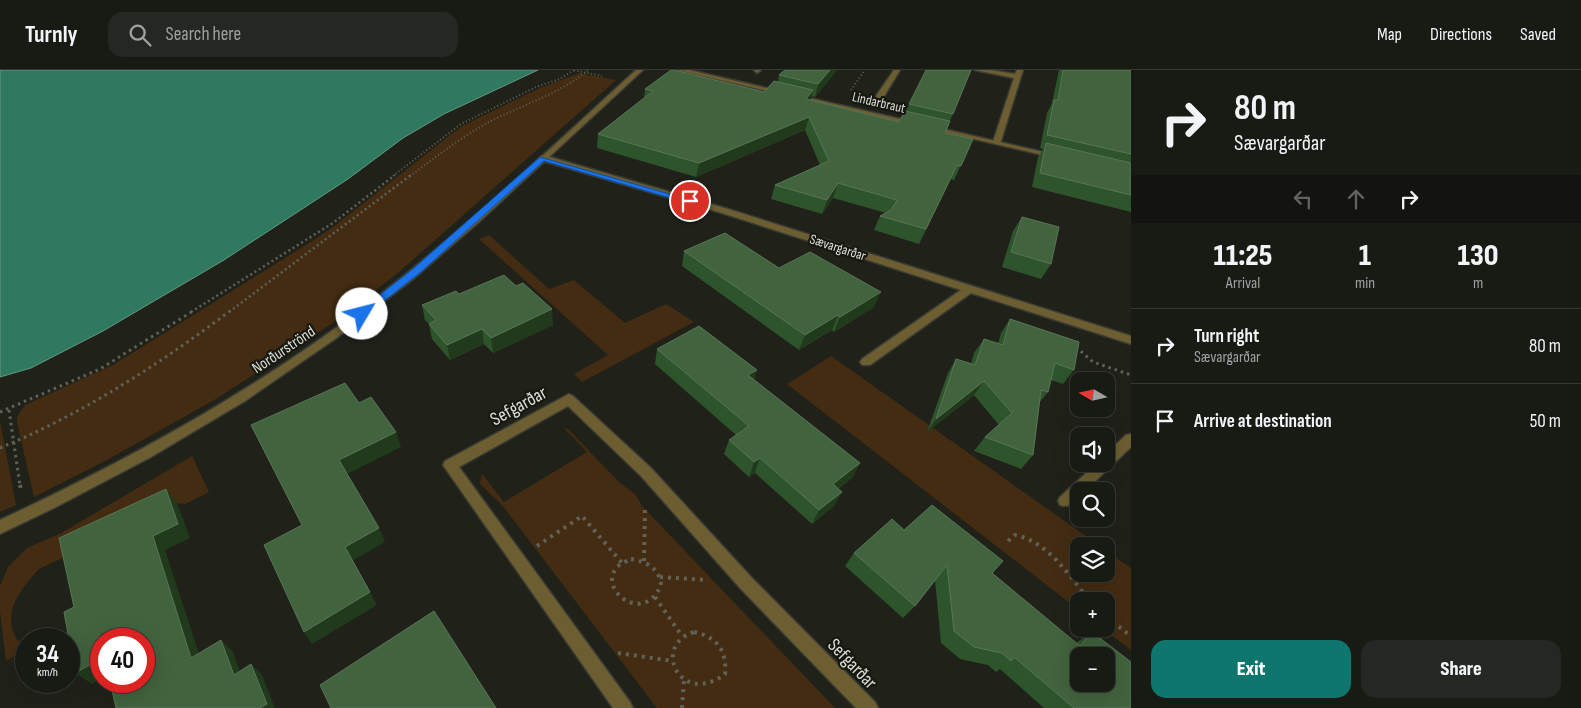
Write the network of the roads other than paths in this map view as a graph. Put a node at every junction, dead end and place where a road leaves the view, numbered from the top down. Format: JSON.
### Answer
{"nodes":[{"id":1,"x":640,"y":70,"type":"edge"},
{"id":2,"x":680,"y":70,"type":"edge"},
{"id":3,"x":897,"y":70,"type":"edge"},
{"id":4,"x":978,"y":70,"type":"edge"},
{"id":5,"x":1019,"y":74,"type":"edge"},
{"id":6,"x":880,"y":96,"type":"dead end"},
{"id":7,"x":997,"y":142,"type":"junction"},
{"id":8,"x":543,"y":158,"type":"junction"},
{"id":9,"x":1064,"y":158,"type":"edge"},
{"id":10,"x":969,"y":289,"type":"junction"},
{"id":11,"x":1131,"y":340,"type":"edge"},
{"id":12,"x":866,"y":362,"type":"dead end"},
{"id":13,"x":1131,"y":439,"type":"edge"},
{"id":14,"x":1115,"y":454,"type":"edge"},
{"id":15,"x":1096,"y":472,"type":"edge"},
{"id":16,"x":1065,"y":501,"type":"dead end"},
{"id":17,"x":0,"y":527,"type":"edge"},
{"id":18,"x":624,"y":708,"type":"edge"},
{"id":19,"x":869,"y":708,"type":"edge"}],
"edges":[{"from":1,"to":8,"type":"street","name":"Norðurströnd"},
{"from":2,"to":7,"type":"street","name":"Lindarbraut"},
{"from":3,"to":6,"type":"street"},
{"from":4,"to":5,"type":"street"},
{"from":5,"to":7,"type":"street"},
{"from":7,"to":9,"type":"street","name":"Lindarbraut"},
{"from":8,"to":10,"type":"street","name":"Sævargarðar"},
{"from":8,"to":17,"type":"street","name":"Norðurströnd"},
{"from":10,"to":11,"type":"street","name":"Sævargarðar"},
{"from":10,"to":12,"type":"street"},
{"from":13,"to":14,"type":"street"},
{"from":15,"to":16,"type":"street"},
{"from":18,"to":19,"type":"street","name":"Sefgarðar"}]}
